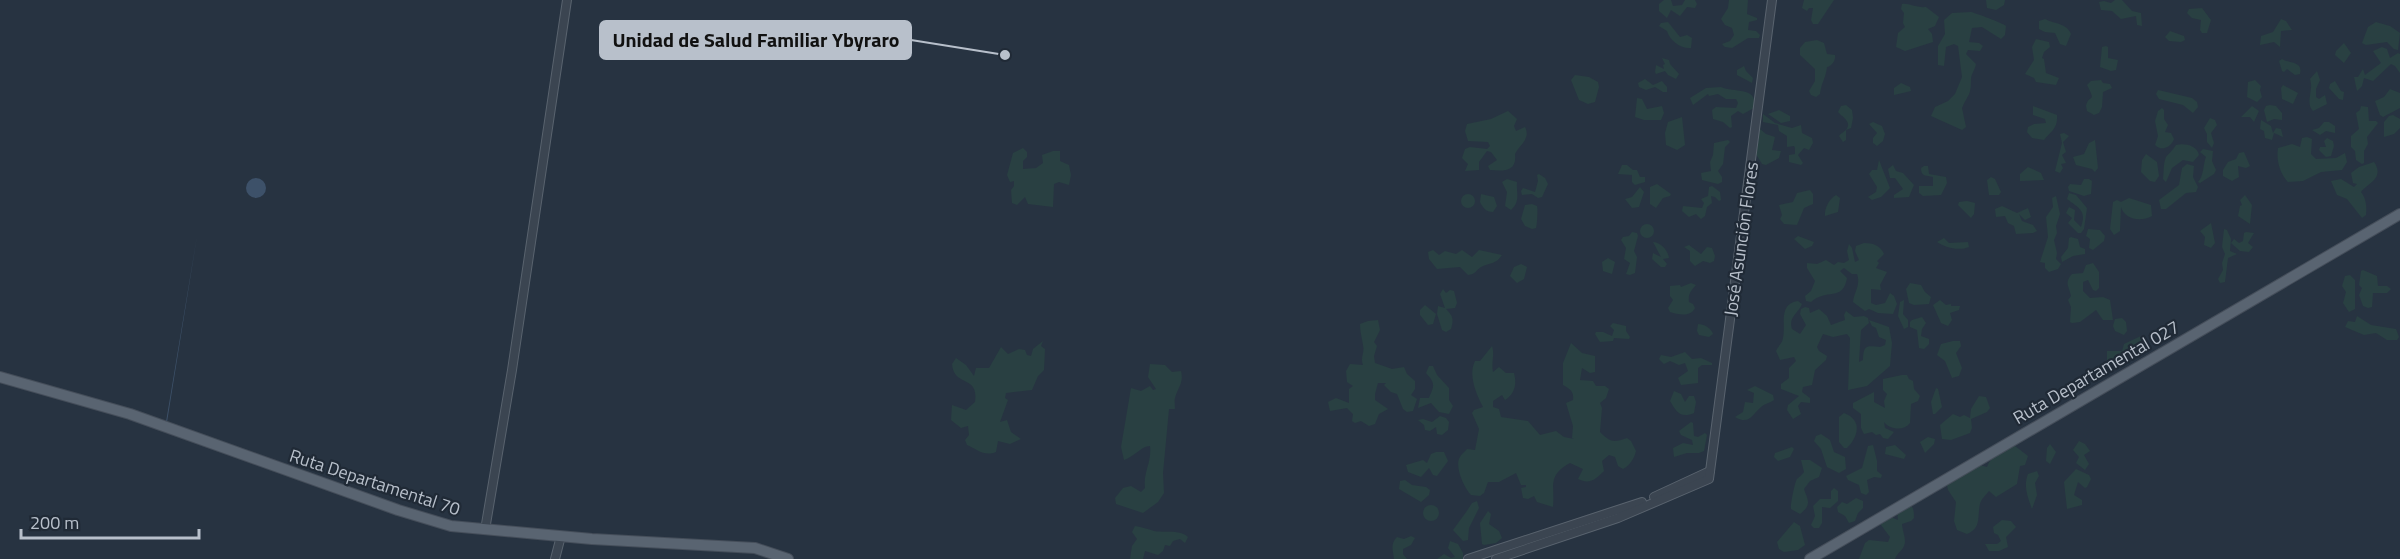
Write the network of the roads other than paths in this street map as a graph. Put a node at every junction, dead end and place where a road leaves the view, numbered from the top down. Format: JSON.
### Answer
{"nodes":[{"id":1,"x":567,"y":0,"type":"edge"},
{"id":2,"x":1773,"y":0,"type":"edge"},
{"id":3,"x":2400,"y":214,"type":"edge"},
{"id":4,"x":0,"y":377,"type":"edge"},
{"id":5,"x":1710,"y":475,"type":"junction"},
{"id":6,"x":486,"y":530,"type":"junction"},
{"id":7,"x":561,"y":536,"type":"junction"},
{"id":8,"x":555,"y":559,"type":"edge"},
{"id":9,"x":788,"y":559,"type":"edge"},
{"id":10,"x":1468,"y":559,"type":"edge"},
{"id":11,"x":1496,"y":559,"type":"edge"},
{"id":12,"x":1810,"y":559,"type":"edge"}],
"edges":[{"from":1,"to":6,"type":"street"},
{"from":2,"to":5,"type":"street","name":"José Asunción Flores"},
{"from":3,"to":12,"type":"main road","name":"Ruta Departamental 027"},
{"from":4,"to":6,"type":"main road","name":"Ruta Departamental 70"},
{"from":5,"to":10,"type":"street"},
{"from":5,"to":11,"type":"street"},
{"from":6,"to":7,"type":"main road","name":"Ruta Departamental 70"},
{"from":7,"to":8,"type":"street"},
{"from":7,"to":9,"type":"main road","name":"Ruta Departamental 70"}]}
